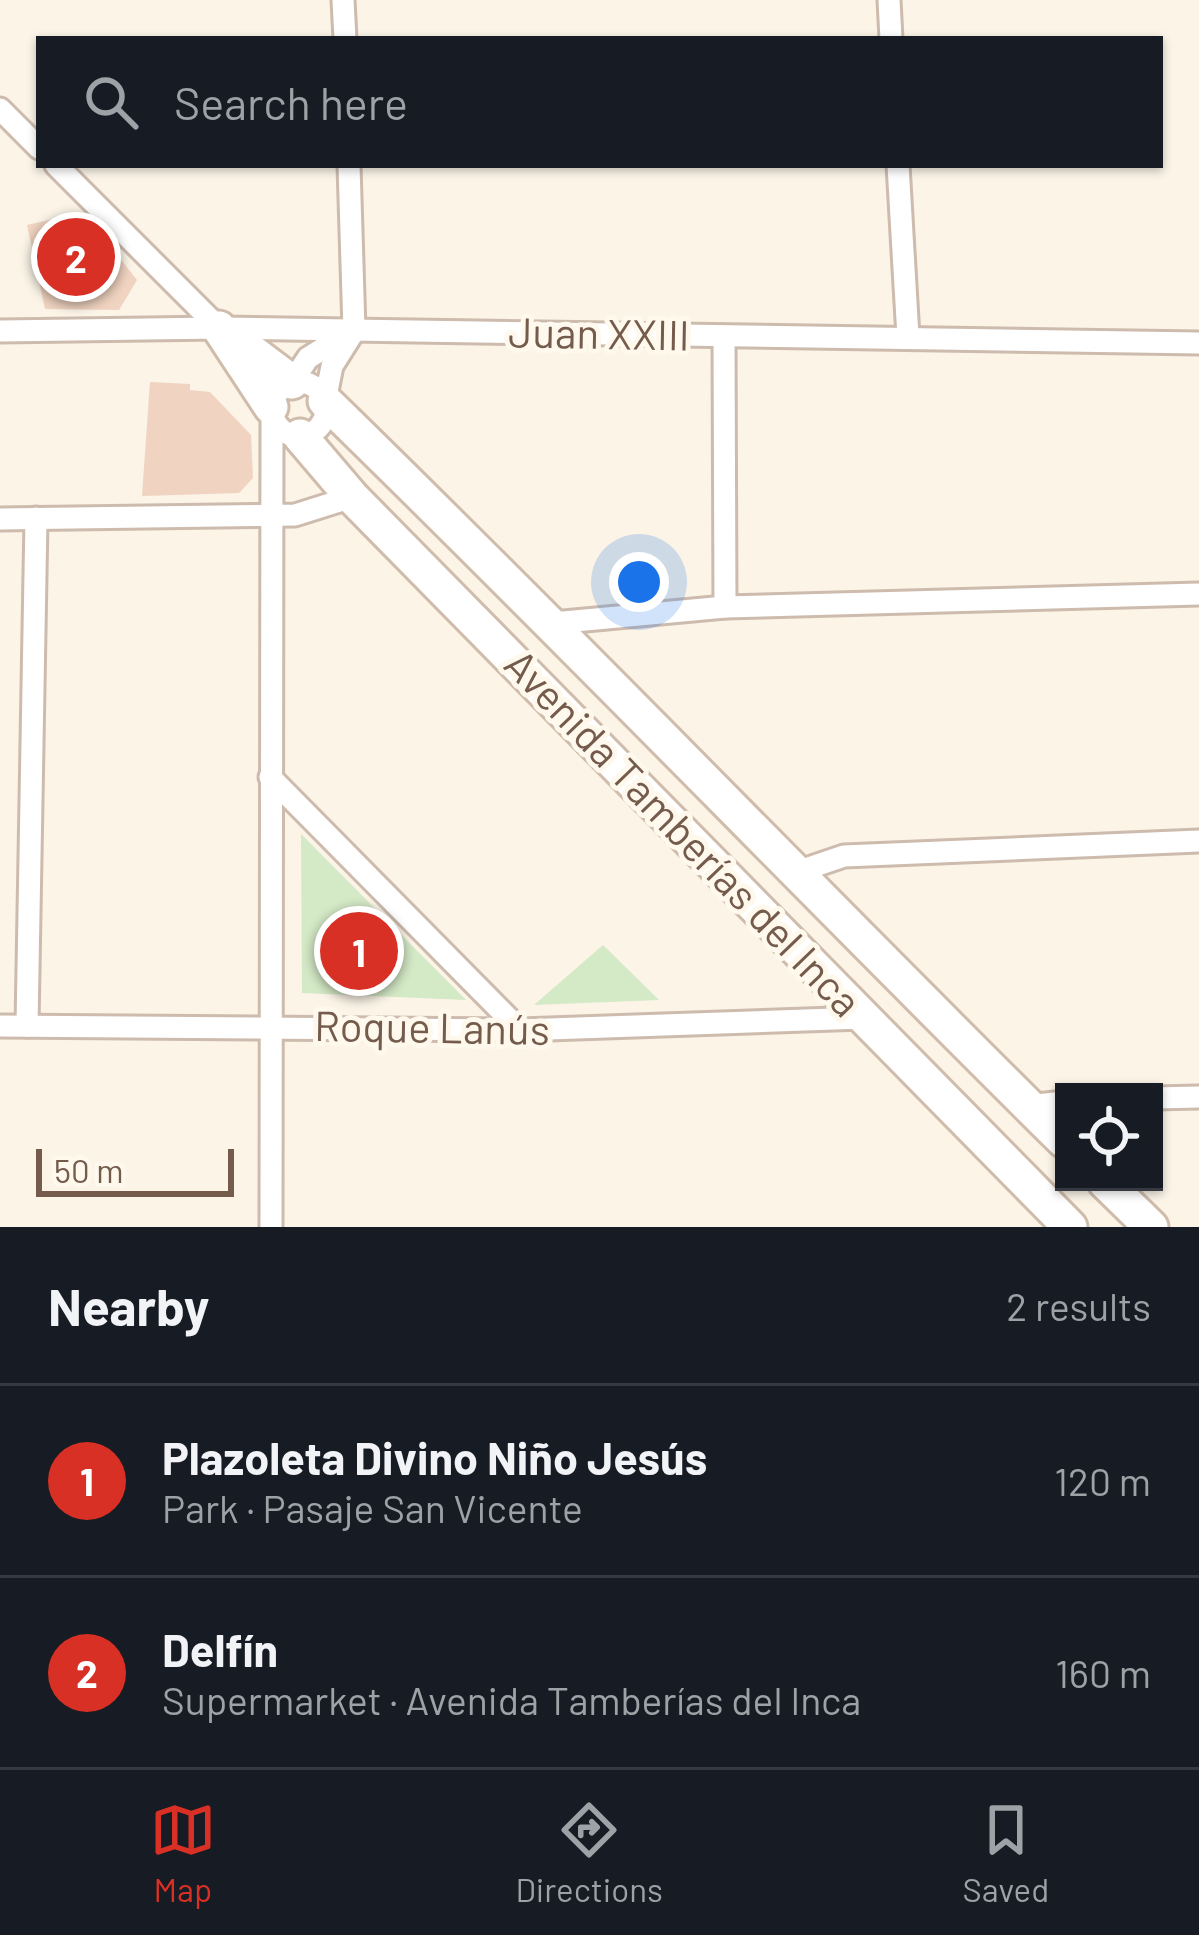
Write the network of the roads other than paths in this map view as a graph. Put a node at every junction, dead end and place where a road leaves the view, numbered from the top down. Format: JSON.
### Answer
{"nodes":[{"id":1,"x":344,"y":0,"type":"edge"},
{"id":2,"x":889,"y":0,"type":"edge"},
{"id":3,"x":345,"y":36,"type":"edge"},
{"id":4,"x":891,"y":36,"type":"edge"},
{"id":5,"x":0,"y":109,"type":"edge"},
{"id":6,"x":36,"y":145,"type":"edge"},
{"id":7,"x":59,"y":168,"type":"edge"},
{"id":8,"x":349,"y":168,"type":"edge"},
{"id":9,"x":898,"y":168,"type":"edge"},
{"id":10,"x":219,"y":328,"type":"junction"},
{"id":11,"x":354,"y":330,"type":"junction"},
{"id":12,"x":0,"y":331,"type":"edge"},
{"id":13,"x":724,"y":336,"type":"junction"},
{"id":14,"x":908,"y":337,"type":"junction"},
{"id":15,"x":1199,"y":344,"type":"edge"},
{"id":16,"x":325,"y":401,"type":"junction"},
{"id":17,"x":278,"y":402,"type":"junction"},
{"id":18,"x":300,"y":436,"type":"junction"},
{"id":19,"x":272,"y":487,"type":"junction"},
{"id":20,"x":352,"y":497,"type":"junction"},
{"id":21,"x":273,"y":516,"type":"junction"},
{"id":22,"x":36,"y":518,"type":"junction"},
{"id":23,"x":0,"y":519,"type":"edge"},
{"id":24,"x":1199,"y":594,"type":"edge"},
{"id":25,"x":724,"y":607,"type":"junction"},
{"id":26,"x":553,"y":623,"type":"junction"},
{"id":27,"x":270,"y":777,"type":"junction"},
{"id":28,"x":1199,"y":841,"type":"edge"},
{"id":29,"x":794,"y":873,"type":"junction"},
{"id":30,"x":863,"y":1018,"type":"junction"},
{"id":31,"x":0,"y":1026,"type":"edge"},
{"id":32,"x":28,"y":1026,"type":"junction"},
{"id":33,"x":272,"y":1026,"type":"junction"},
{"id":34,"x":520,"y":1030,"type":"junction"},
{"id":35,"x":1199,"y":1097,"type":"edge"},
{"id":36,"x":1163,"y":1098,"type":"edge"},
{"id":37,"x":1055,"y":1103,"type":"edge"},
{"id":38,"x":1028,"y":1106,"type":"junction"},
{"id":39,"x":1055,"y":1132,"type":"edge"},
{"id":40,"x":1114,"y":1191,"type":"edge"},
{"id":41,"x":271,"y":1227,"type":"edge"},
{"id":42,"x":1070,"y":1227,"type":"edge"},
{"id":43,"x":1150,"y":1227,"type":"edge"}],
"edges":[{"from":1,"to":3,"type":"street"},
{"from":2,"to":4,"type":"street"},
{"from":5,"to":6,"type":"street"},
{"from":7,"to":10,"type":"street"},
{"from":8,"to":11,"type":"street"},
{"from":9,"to":14,"type":"street"},
{"from":10,"to":11,"type":"street","name":"Juan XXIII"},
{"from":10,"to":12,"type":"street","name":"Juan XXIII"},
{"from":10,"to":17,"type":"street"},
{"from":11,"to":13,"type":"street","name":"Juan XXIII"},
{"from":11,"to":16,"type":"street"},
{"from":11,"to":17,"type":"street"},
{"from":13,"to":14,"type":"street","name":"Juan XXIII"},
{"from":13,"to":25,"type":"street"},
{"from":14,"to":15,"type":"street","name":"Juan XXIII"},
{"from":16,"to":17,"type":"street"},
{"from":16,"to":18,"type":"street"},
{"from":16,"to":26,"type":"street","name":"Avenida Tamberías del Inca"},
{"from":17,"to":18,"type":"street"},
{"from":17,"to":19,"type":"street"},
{"from":18,"to":19,"type":"street"},
{"from":18,"to":20,"type":"street","name":"Avenida Tamberías del Inca"},
{"from":19,"to":21,"type":"street"},
{"from":20,"to":21,"type":"street"},
{"from":20,"to":30,"type":"street","name":"Avenida Tamberías del Inca"},
{"from":21,"to":22,"type":"street"},
{"from":21,"to":27,"type":"street"},
{"from":22,"to":23,"type":"street"},
{"from":22,"to":32,"type":"street"},
{"from":24,"to":25,"type":"street"},
{"from":25,"to":26,"type":"street"},
{"from":26,"to":29,"type":"street","name":"Avenida Tamberías del Inca"},
{"from":27,"to":33,"type":"street"},
{"from":27,"to":34,"type":"street"},
{"from":28,"to":29,"type":"street"},
{"from":29,"to":38,"type":"street","name":"Avenida Tamberías del Inca"},
{"from":30,"to":34,"type":"street","name":"Roque Lanús"},
{"from":30,"to":42,"type":"street","name":"Avenida Tamberías del Inca"},
{"from":31,"to":32,"type":"street","name":"Roque Lanús"},
{"from":32,"to":33,"type":"street","name":"Roque Lanús"},
{"from":33,"to":34,"type":"street","name":"Roque Lanús"},
{"from":33,"to":41,"type":"street"},
{"from":35,"to":36,"type":"street"},
{"from":37,"to":38,"type":"street"},
{"from":38,"to":39,"type":"street","name":"Avenida Tamberías del Inca"},
{"from":40,"to":43,"type":"street"}]}
